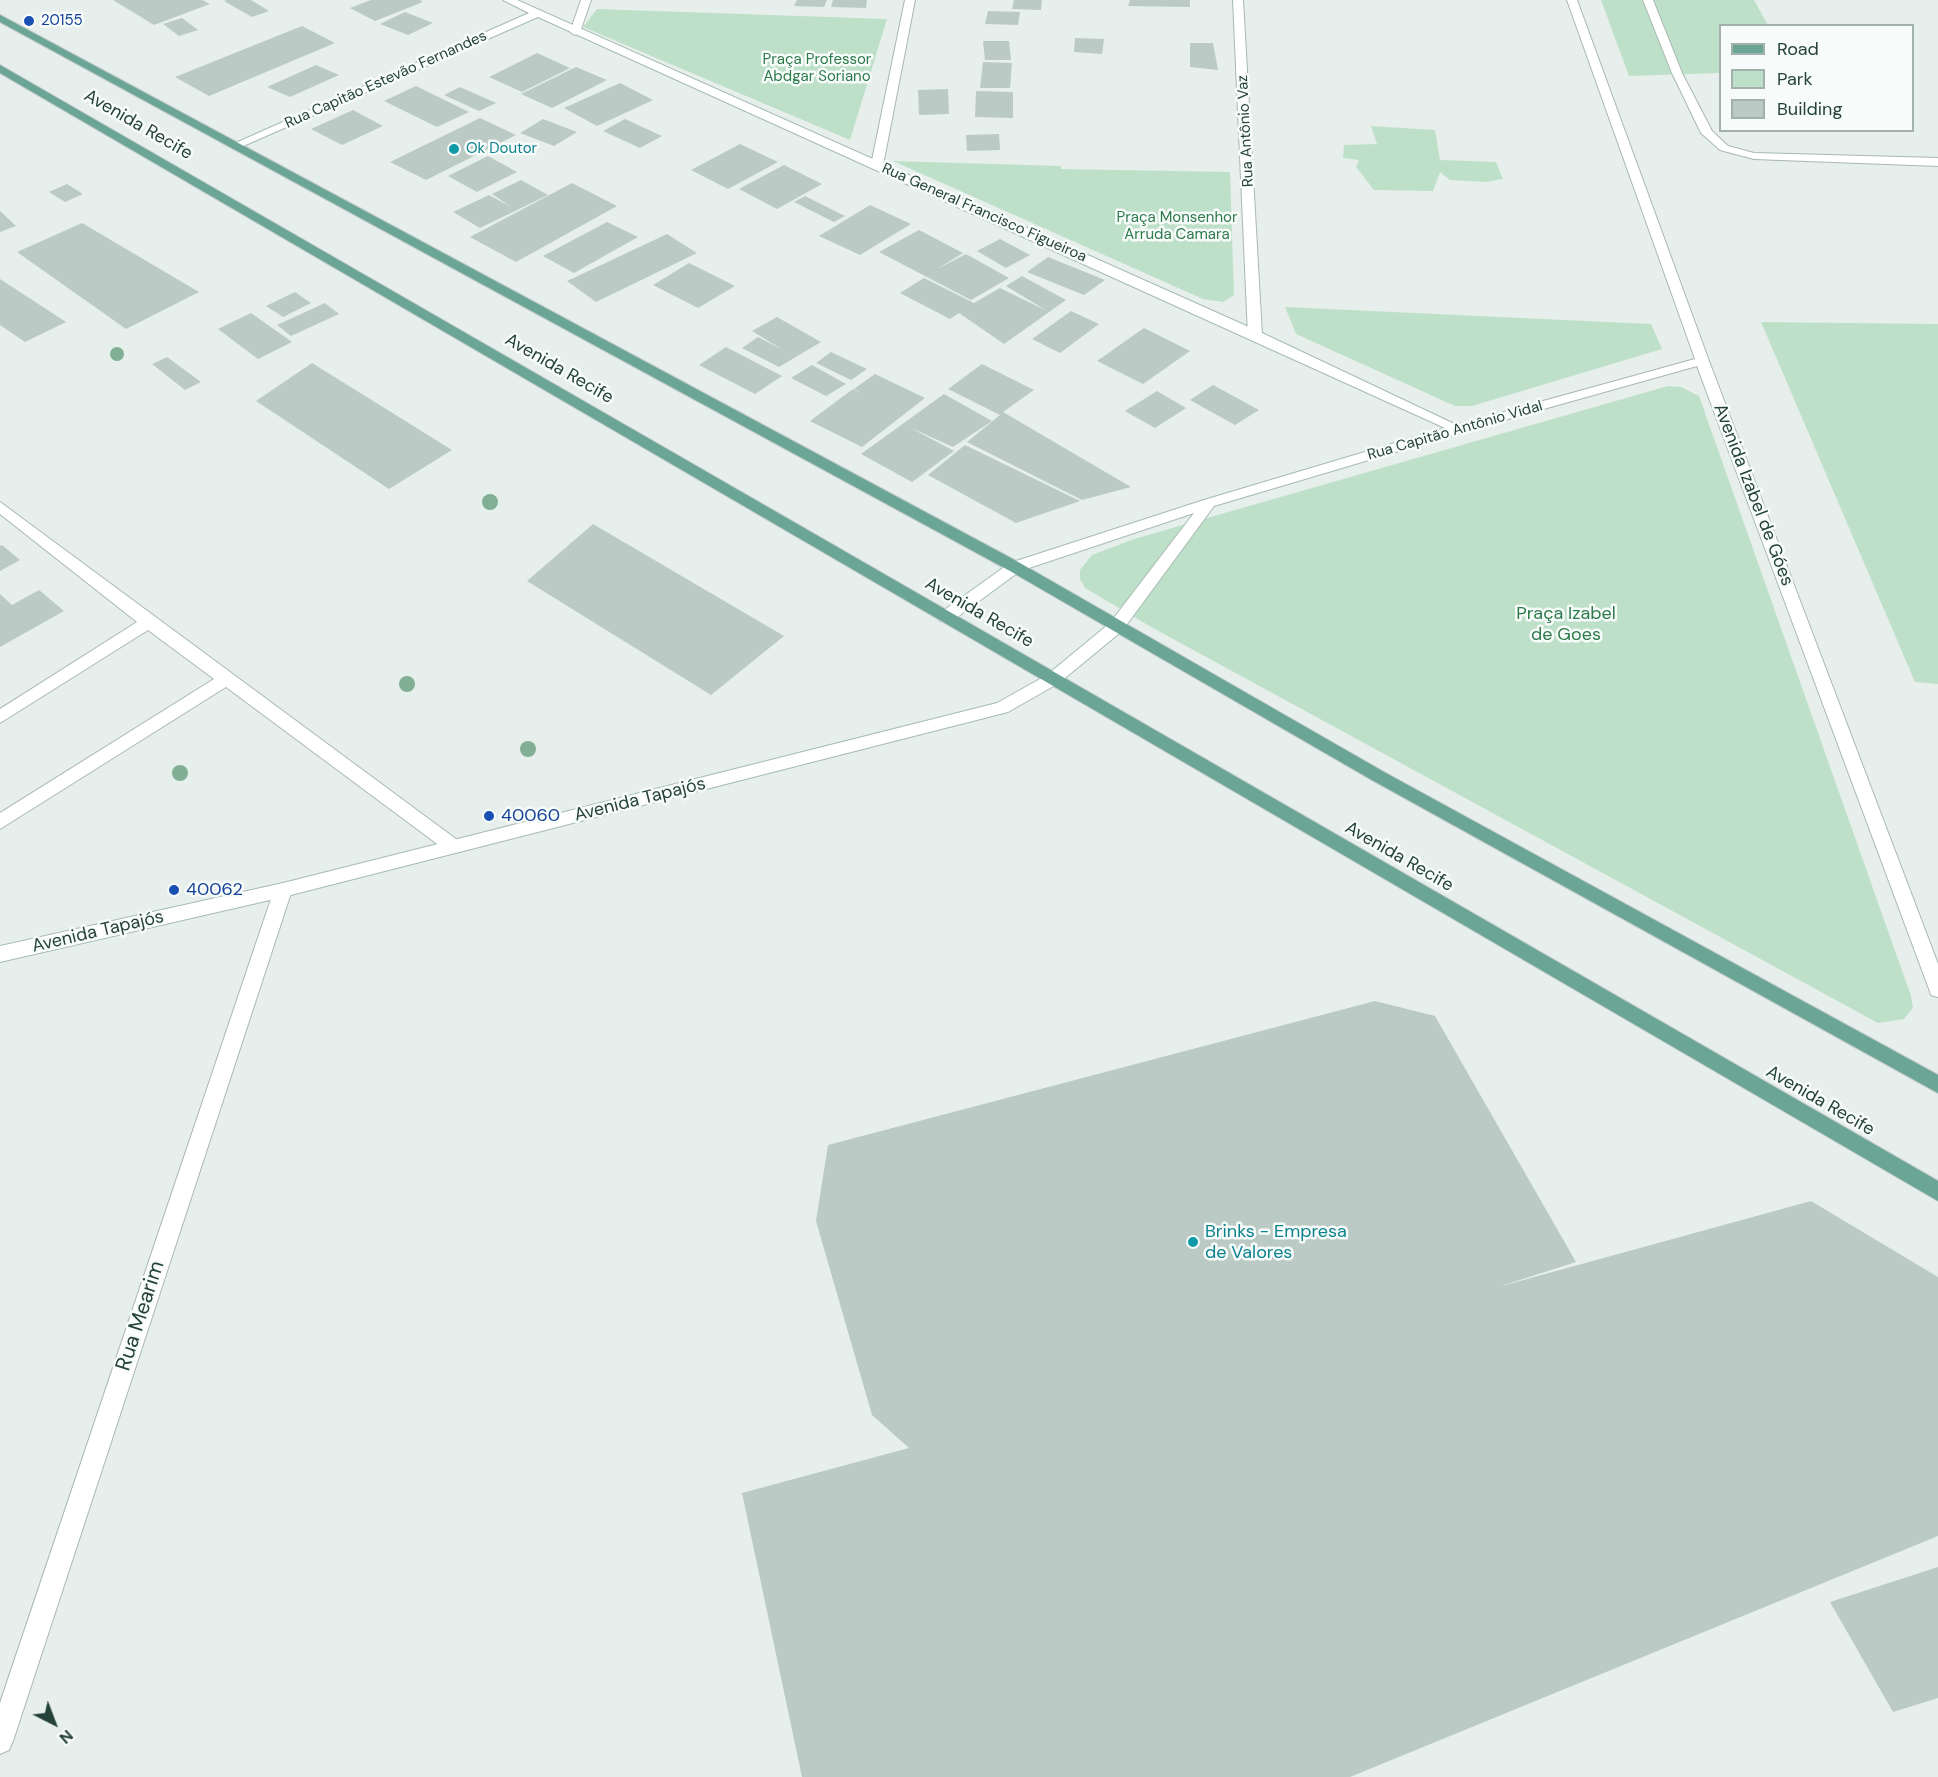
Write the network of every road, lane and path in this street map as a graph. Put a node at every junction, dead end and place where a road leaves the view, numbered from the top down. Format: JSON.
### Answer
{"nodes":[{"id":1,"x":508,"y":0,"type":"edge"},
{"id":2,"x":586,"y":0,"type":"edge"},
{"id":3,"x":910,"y":0,"type":"edge"},
{"id":4,"x":1238,"y":0,"type":"edge"},
{"id":5,"x":1572,"y":0,"type":"edge"},
{"id":6,"x":1648,"y":0,"type":"edge"},
{"id":7,"x":536,"y":14,"type":"junction"},
{"id":8,"x":0,"y":18,"type":"edge"},
{"id":9,"x":575,"y":32,"type":"junction"},
{"id":10,"x":0,"y":68,"type":"edge"},
{"id":11,"x":237,"y":145,"type":"junction"},
{"id":12,"x":1938,"y":162,"type":"edge"},
{"id":13,"x":877,"y":165,"type":"junction"},
{"id":14,"x":1255,"y":334,"type":"junction"},
{"id":15,"x":1702,"y":361,"type":"junction"},
{"id":16,"x":1458,"y":429,"type":"junction"},
{"id":17,"x":1209,"y":503,"type":"junction"},
{"id":18,"x":0,"y":507,"type":"edge"},
{"id":19,"x":1015,"y":567,"type":"junction"},
{"id":20,"x":946,"y":617,"type":"junction"},
{"id":21,"x":148,"y":622,"type":"junction"},
{"id":22,"x":1116,"y":627,"type":"junction"},
{"id":23,"x":1053,"y":679,"type":"junction"},
{"id":24,"x":225,"y":680,"type":"junction"},
{"id":25,"x":0,"y":717,"type":"edge"},
{"id":26,"x":0,"y":822,"type":"edge"},
{"id":27,"x":454,"y":847,"type":"junction"},
{"id":28,"x":283,"y":890,"type":"junction"},
{"id":29,"x":0,"y":954,"type":"edge"},
{"id":30,"x":1938,"y":989,"type":"edge"},
{"id":31,"x":1938,"y":1085,"type":"edge"},
{"id":32,"x":1938,"y":1192,"type":"edge"},
{"id":33,"x":0,"y":1741,"type":"edge"}],
"edges":[{"from":1,"to":7,"type":"street","name":"Rua General Francisco Figueiroa"},
{"from":2,"to":9,"type":"street"},
{"from":3,"to":13,"type":"street"},
{"from":4,"to":14,"type":"street","name":"Rua Antônio Vaz"},
{"from":5,"to":15,"type":"street","name":"Avenida Izabel de Góes"},
{"from":6,"to":12,"type":"street"},
{"from":7,"to":9,"type":"street","name":"Rua General Francisco Figueiroa"},
{"from":7,"to":11,"type":"street","name":"Rua Capitão Estevão Fernandes"},
{"from":8,"to":11,"type":"main road","name":"Avenida Recife"},
{"from":9,"to":13,"type":"street","name":"Rua General Francisco Figueiroa"},
{"from":10,"to":20,"type":"main road","name":"Avenida Recife"},
{"from":11,"to":19,"type":"main road","name":"Avenida Recife"},
{"from":13,"to":14,"type":"street","name":"Rua General Francisco Figueiroa"},
{"from":14,"to":16,"type":"street","name":"Rua General Francisco Figueiroa"},
{"from":15,"to":16,"type":"street","name":"Rua Capitão Antônio Vidal"},
{"from":15,"to":30,"type":"street","name":"Avenida Izabel de Góes"},
{"from":16,"to":17,"type":"street","name":"Rua Capitão Antônio Vidal"},
{"from":17,"to":19,"type":"street","name":"Rua Capitão Antônio Vidal"},
{"from":17,"to":22,"type":"street"},
{"from":18,"to":21,"type":"street"},
{"from":19,"to":20,"type":"street","name":"Rua Capitão Antônio Vidal"},
{"from":19,"to":22,"type":"main road","name":"Avenida Recife"},
{"from":20,"to":23,"type":"main road","name":"Avenida Recife"},
{"from":21,"to":24,"type":"street"},
{"from":21,"to":25,"type":"street"},
{"from":22,"to":23,"type":"street","name":"Avenida Tapajós"},
{"from":22,"to":31,"type":"main road","name":"Avenida Recife"},
{"from":23,"to":27,"type":"street","name":"Avenida Tapajós"},
{"from":23,"to":32,"type":"main road","name":"Avenida Recife"},
{"from":24,"to":26,"type":"street"},
{"from":24,"to":27,"type":"street"},
{"from":27,"to":28,"type":"street","name":"Avenida Tapajós"},
{"from":28,"to":29,"type":"street","name":"Avenida Tapajós"},
{"from":28,"to":33,"type":"street","name":"Rua Mearim"}]}
